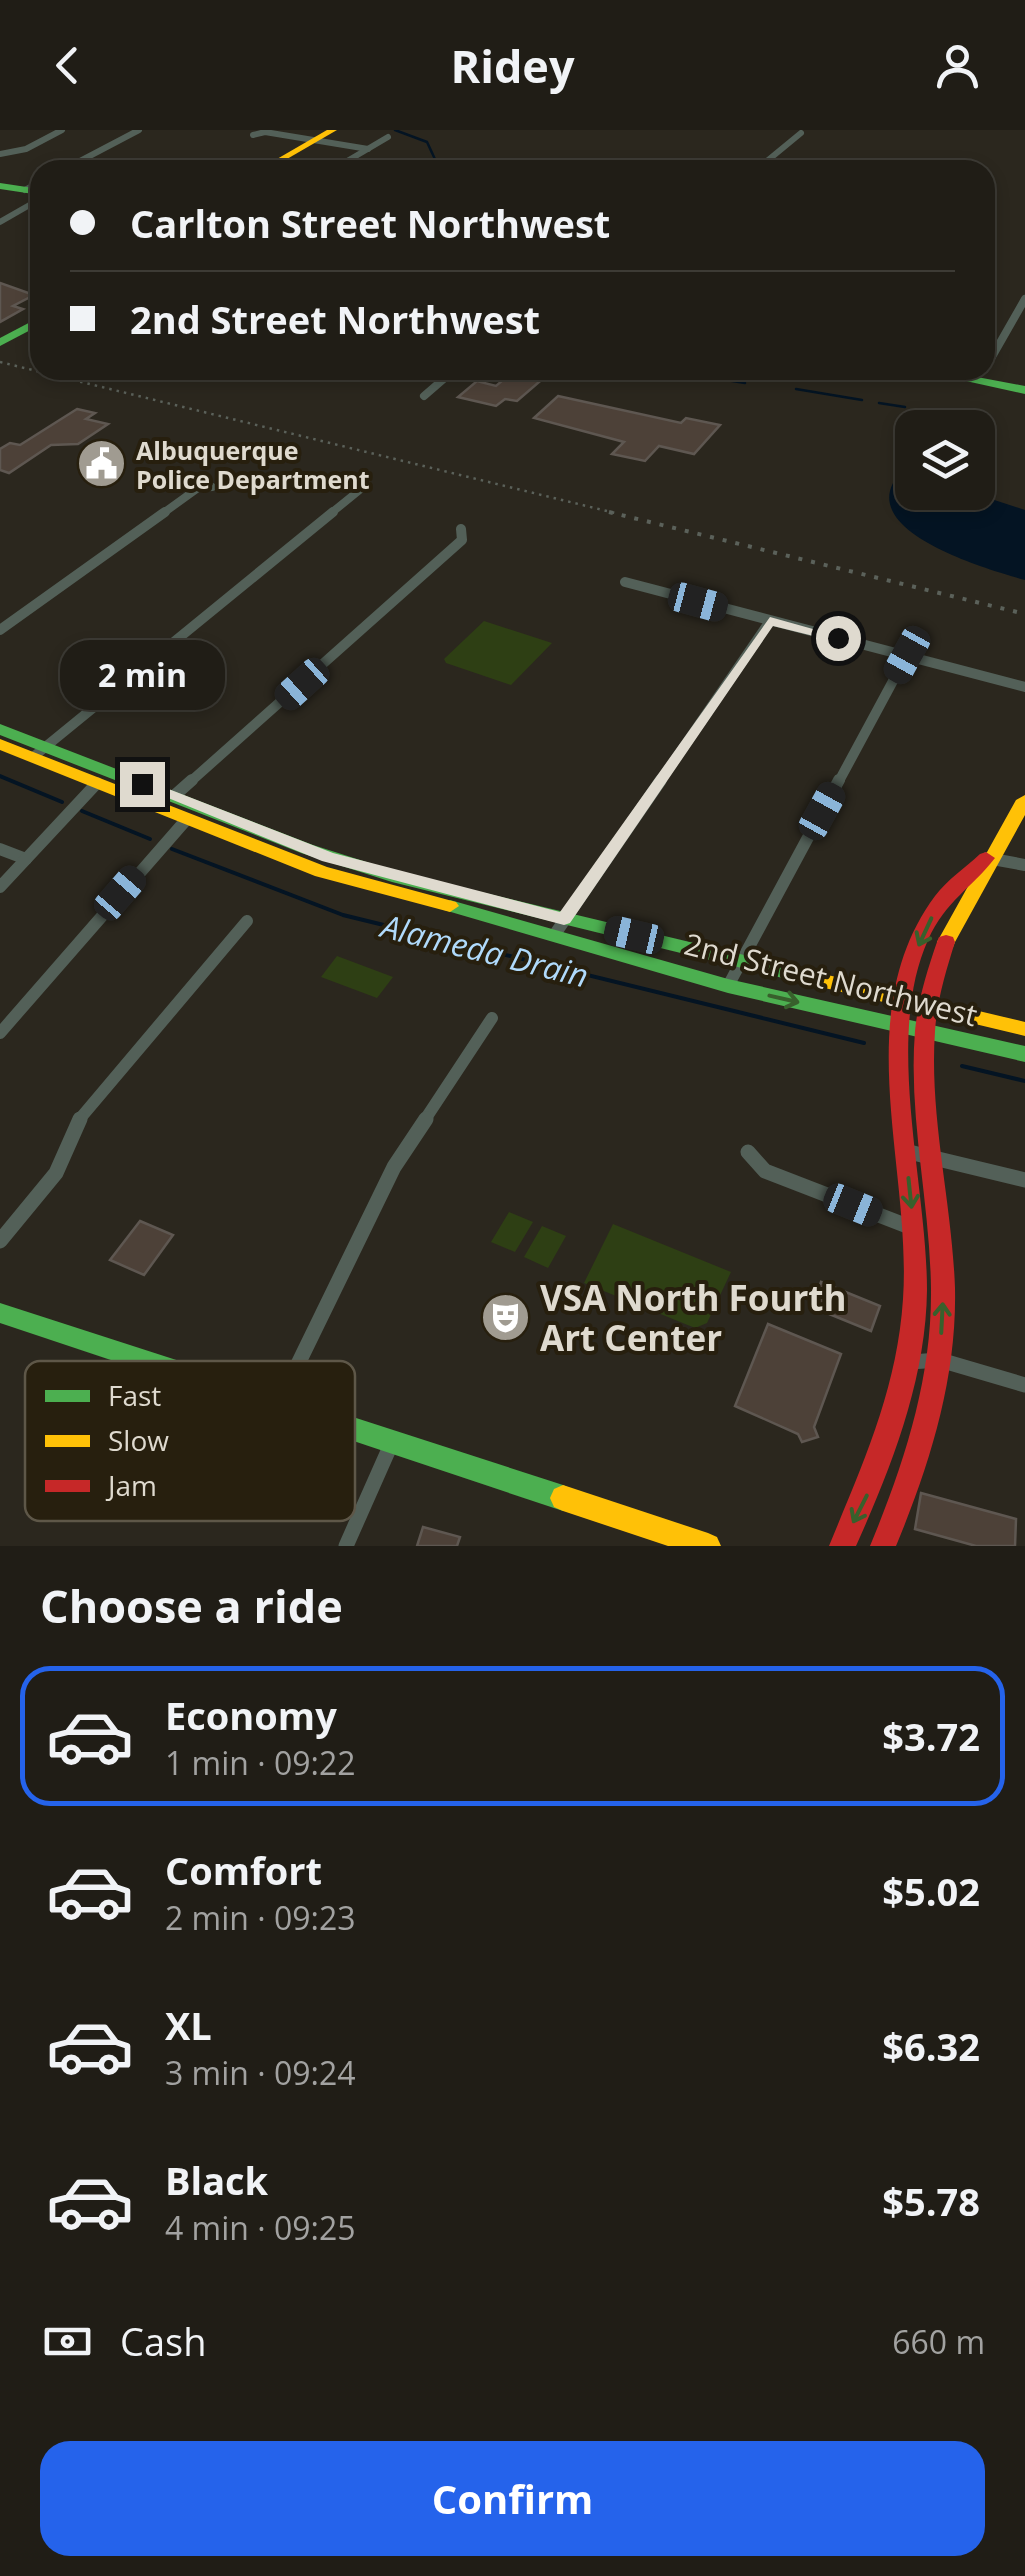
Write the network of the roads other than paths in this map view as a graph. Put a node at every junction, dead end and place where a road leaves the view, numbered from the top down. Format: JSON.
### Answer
{"nodes":[{"id":1,"x":62,"y":130,"type":"edge"},
{"id":2,"x":139,"y":130,"type":"edge"},
{"id":3,"x":346,"y":130,"type":"edge"},
{"id":4,"x":801,"y":133,"type":"dead end"},
{"id":5,"x":253,"y":135,"type":"dead end"},
{"id":6,"x":324,"y":137,"type":"edge"},
{"id":7,"x":388,"y":137,"type":"dead end"},
{"id":8,"x":368,"y":149,"type":"junction"},
{"id":9,"x":0,"y":154,"type":"edge"},
{"id":10,"x":82,"y":160,"type":"edge"},
{"id":11,"x":281,"y":160,"type":"edge"},
{"id":12,"x":291,"y":160,"type":"edge"},
{"id":13,"x":349,"y":160,"type":"edge"},
{"id":14,"x":768,"y":160,"type":"edge"},
{"id":15,"x":0,"y":186,"type":"edge"},
{"id":16,"x":30,"y":190,"type":"edge"},
{"id":17,"x":30,"y":196,"type":"edge"},
{"id":18,"x":0,"y":222,"type":"edge"},
{"id":19,"x":1025,"y":299,"type":"edge"},
{"id":20,"x":30,"y":316,"type":"edge"},
{"id":21,"x":30,"y":326,"type":"edge"},
{"id":22,"x":0,"y":332,"type":"edge"},
{"id":23,"x":0,"y":343,"type":"edge"},
{"id":24,"x":995,"y":353,"type":"edge"},
{"id":25,"x":995,"y":379,"type":"edge"},
{"id":26,"x":442,"y":380,"type":"edge"},
{"id":27,"x":1025,"y":390,"type":"edge"},
{"id":28,"x":424,"y":396,"type":"dead end"},
{"id":29,"x":366,"y":484,"type":"dead end"},
{"id":30,"x":212,"y":487,"type":"dead end"},
{"id":31,"x":461,"y":529,"type":"dead end"},
{"id":32,"x":625,"y":582,"type":"dead end"},
{"id":33,"x":770,"y":621,"type":"junction"},
{"id":34,"x":0,"y":630,"type":"edge"},
{"id":35,"x":907,"y":655,"type":"junction"},
{"id":36,"x":1025,"y":687,"type":"edge"},
{"id":37,"x":0,"y":729,"type":"edge"},
{"id":38,"x":0,"y":744,"type":"edge"},
{"id":39,"x":39,"y":752,"type":"junction"},
{"id":40,"x":97,"y":783,"type":"junction"},
{"id":41,"x":174,"y":796,"type":"junction"},
{"id":42,"x":1025,"y":800,"type":"edge"},
{"id":43,"x":186,"y":820,"type":"junction"},
{"id":44,"x":0,"y":849,"type":"edge"},
{"id":45,"x":987,"y":858,"type":"junction"},
{"id":46,"x":26,"y":859,"type":"junction"},
{"id":47,"x":1025,"y":865,"type":"edge"},
{"id":48,"x":0,"y":887,"type":"edge"},
{"id":49,"x":247,"y":921,"type":"dead end"},
{"id":50,"x":560,"y":927,"type":"junction"},
{"id":51,"x":740,"y":960,"type":"junction"},
{"id":52,"x":728,"y":986,"type":"junction"},
{"id":53,"x":902,"y":998,"type":"junction"},
{"id":54,"x":928,"y":1004,"type":"junction"},
{"id":55,"x":492,"y":1018,"type":"dead end"},
{"id":56,"x":898,"y":1026,"type":"junction"},
{"id":57,"x":1025,"y":1028,"type":"edge"},
{"id":58,"x":0,"y":1032,"type":"edge"},
{"id":59,"x":924,"y":1032,"type":"junction"},
{"id":60,"x":1025,"y":1054,"type":"edge"},
{"id":61,"x":906,"y":1151,"type":"junction"},
{"id":62,"x":748,"y":1152,"type":"dead end"},
{"id":63,"x":932,"y":1157,"type":"junction"},
{"id":64,"x":1025,"y":1180,"type":"edge"},
{"id":65,"x":913,"y":1229,"type":"junction"},
{"id":66,"x":938,"y":1236,"type":"junction"},
{"id":67,"x":0,"y":1241,"type":"edge"},
{"id":68,"x":0,"y":1313,"type":"edge"},
{"id":69,"x":940,"y":1360,"type":"junction"},
{"id":70,"x":149,"y":1361,"type":"edge"},
{"id":71,"x":300,"y":1361,"type":"edge"},
{"id":72,"x":910,"y":1362,"type":"junction"},
{"id":73,"x":1025,"y":1385,"type":"edge"},
{"id":74,"x":355,"y":1428,"type":"edge"},
{"id":75,"x":393,"y":1440,"type":"junction"},
{"id":76,"x":346,"y":1546,"type":"edge"},
{"id":77,"x":708,"y":1546,"type":"edge"},
{"id":78,"x":842,"y":1546,"type":"edge"},
{"id":79,"x":882,"y":1546,"type":"edge"}],
"edges":[{"from":1,"to":9,"type":"street"},
{"from":2,"to":10,"type":"street"},
{"from":3,"to":6,"type":"main road"},
{"from":4,"to":14,"type":"street"},
{"from":5,"to":6,"type":"street"},
{"from":6,"to":8,"type":"street"},
{"from":6,"to":11,"type":"main road"},
{"from":6,"to":12,"type":"main road"},
{"from":7,"to":8,"type":"street"},
{"from":8,"to":13,"type":"street"},
{"from":15,"to":16,"type":"main road"},
{"from":17,"to":18,"type":"street"},
{"from":19,"to":24,"type":"street"},
{"from":20,"to":22,"type":"main road"},
{"from":21,"to":23,"type":"main road"},
{"from":25,"to":27,"type":"main road"},
{"from":26,"to":28,"type":"street"},
{"from":29,"to":39,"type":"street"},
{"from":30,"to":34,"type":"street"},
{"from":31,"to":41,"type":"street"},
{"from":32,"to":33,"type":"street"},
{"from":33,"to":35,"type":"street"},
{"from":33,"to":50,"type":"street"},
{"from":35,"to":36,"type":"street"},
{"from":35,"to":51,"type":"street"},
{"from":37,"to":39,"type":"main road","name":"2nd Street Northwest"},
{"from":38,"to":39,"type":"main road","name":"2nd Street Northwest"},
{"from":39,"to":40,"type":"main road","name":"2nd Street Northwest"},
{"from":39,"to":41,"type":"main road","name":"2nd Street Northwest"},
{"from":40,"to":43,"type":"main road","name":"2nd Street Northwest"},
{"from":40,"to":46,"type":"street"},
{"from":41,"to":50,"type":"main road","name":"2nd Street Northwest"},
{"from":42,"to":45,"type":"main road"},
{"from":43,"to":50,"type":"main road","name":"2nd Street Northwest"},
{"from":43,"to":58,"type":"street"},
{"from":44,"to":46,"type":"street"},
{"from":45,"to":47,"type":"street"},
{"from":45,"to":53,"type":"main road","one_way":true},
{"from":45,"to":54,"type":"main road"},
{"from":46,"to":48,"type":"street"},
{"from":49,"to":67,"type":"street"},
{"from":50,"to":51,"type":"main road","name":"2nd Street Northwest"},
{"from":50,"to":52,"type":"main road","name":"2nd Street Northwest"},
{"from":51,"to":52,"type":"street"},
{"from":51,"to":53,"type":"main road","name":"2nd Street Northwest"},
{"from":52,"to":56,"type":"main road","name":"2nd Street Northwest","one_way":true},
{"from":53,"to":54,"type":"main road","name":"2nd Street Northwest"},
{"from":53,"to":56,"type":"main road"},
{"from":54,"to":57,"type":"main road","name":"2nd Street Northwest"},
{"from":54,"to":59,"type":"main road"},
{"from":55,"to":71,"type":"street"},
{"from":56,"to":59,"type":"main road","name":"2nd Street Northwest"},
{"from":56,"to":61,"type":"main road"},
{"from":59,"to":60,"type":"main road","name":"2nd Street Northwest"},
{"from":59,"to":63,"type":"main road"},
{"from":61,"to":63,"type":"street"},
{"from":61,"to":65,"type":"main road","one_way":true},
{"from":62,"to":65,"type":"street"},
{"from":63,"to":64,"type":"street"},
{"from":63,"to":66,"type":"main road"},
{"from":65,"to":66,"type":"street"},
{"from":65,"to":72,"type":"main road"},
{"from":69,"to":66,"type":"main road","one_way":true},
{"from":68,"to":70,"type":"main road"},
{"from":69,"to":72,"type":"street"},
{"from":69,"to":73,"type":"street"},
{"from":69,"to":79,"type":"main road"},
{"from":72,"to":78,"type":"main road","one_way":true},
{"from":74,"to":75,"type":"main road"},
{"from":75,"to":76,"type":"street"},
{"from":75,"to":77,"type":"main road"}]}
